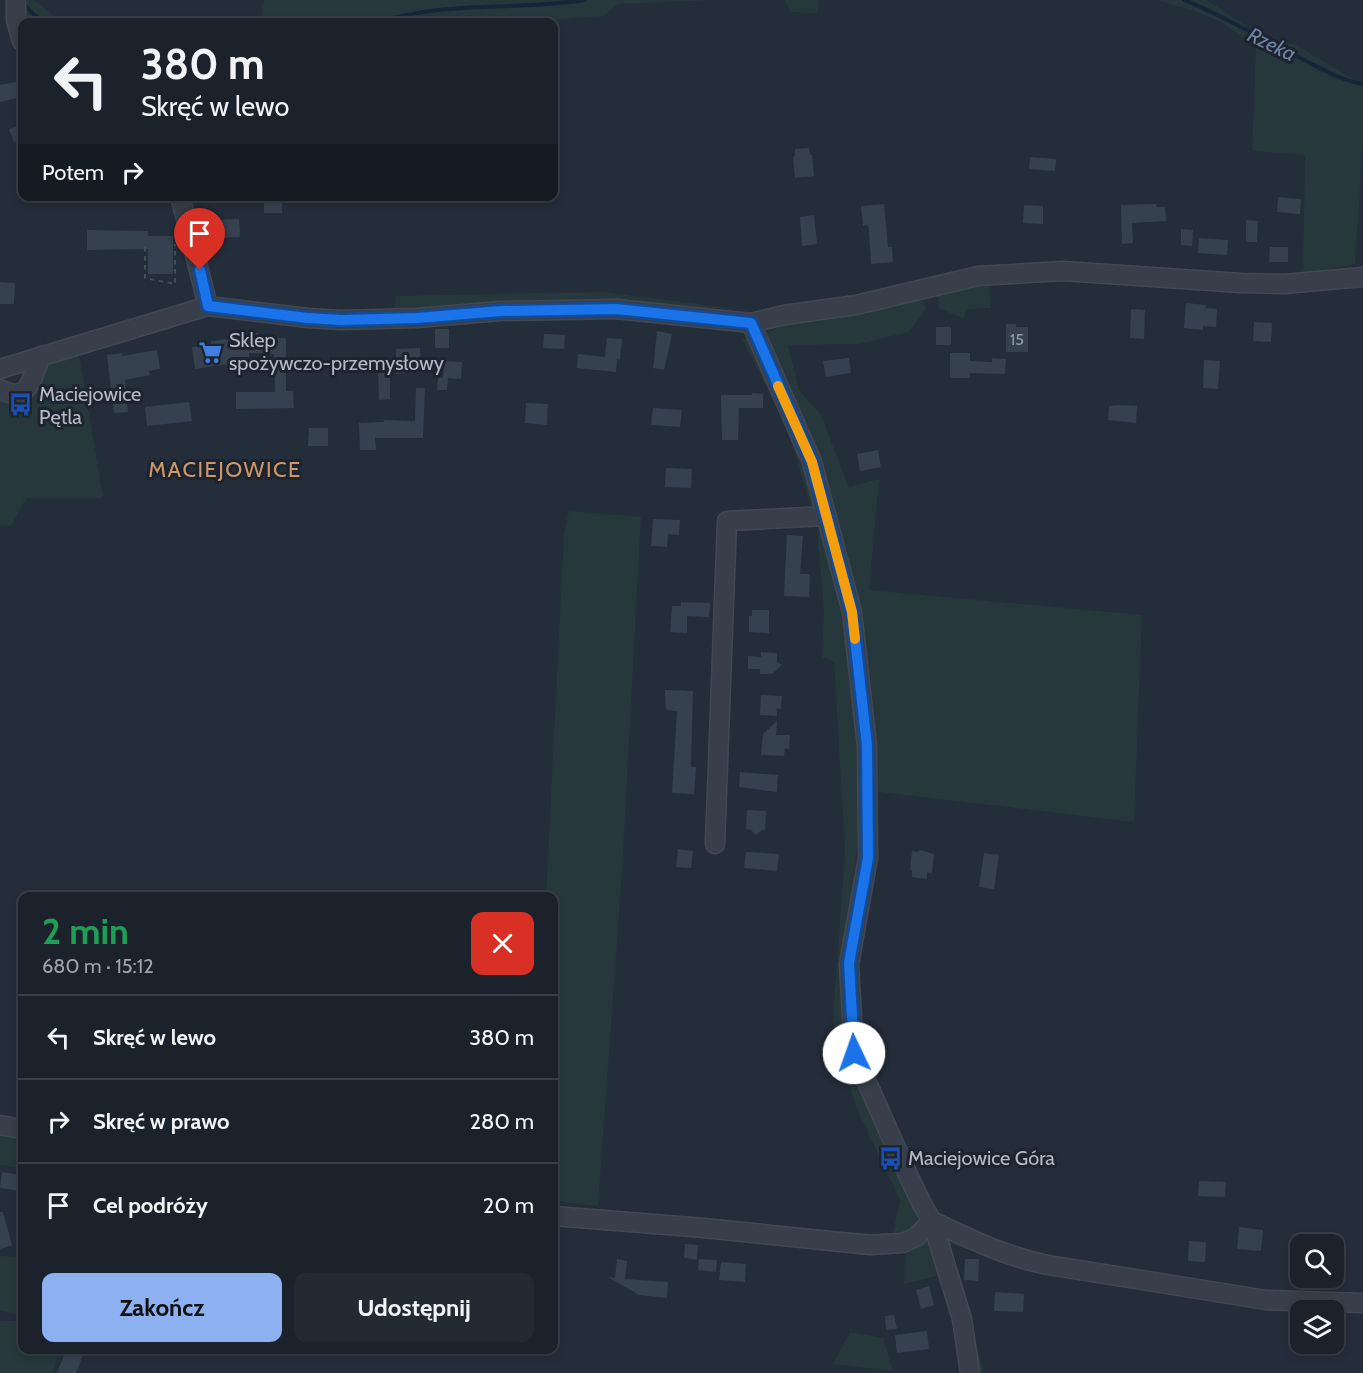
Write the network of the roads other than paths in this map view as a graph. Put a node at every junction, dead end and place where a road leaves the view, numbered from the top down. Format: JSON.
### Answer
{"nodes":[{"id":1,"x":16,"y":0,"type":"edge"},
{"id":2,"x":18,"y":27,"type":"edge"},
{"id":3,"x":181,"y":201,"type":"edge"},
{"id":4,"x":1363,"y":277,"type":"edge"},
{"id":5,"x":208,"y":306,"type":"junction"},
{"id":6,"x":751,"y":323,"type":"junction"},
{"id":7,"x":41,"y":356,"type":"junction"},
{"id":8,"x":0,"y":369,"type":"edge"},
{"id":9,"x":0,"y":389,"type":"edge"},
{"id":10,"x":826,"y":516,"type":"junction"},
{"id":11,"x":715,"y":844,"type":"dead end"},
{"id":12,"x":0,"y":1125,"type":"edge"},
{"id":13,"x":18,"y":1128,"type":"edge"},
{"id":14,"x":558,"y":1216,"type":"edge"},
{"id":15,"x":932,"y":1221,"type":"junction"},
{"id":16,"x":1363,"y":1303,"type":"edge"},
{"id":17,"x":970,"y":1373,"type":"edge"}],
"edges":[{"from":1,"to":2,"type":"street"},
{"from":3,"to":5,"type":"street"},
{"from":4,"to":6,"type":"street"},
{"from":5,"to":6,"type":"street"},
{"from":5,"to":7,"type":"street"},
{"from":6,"to":10,"type":"street"},
{"from":7,"to":8,"type":"street"},
{"from":7,"to":9,"type":"street"},
{"from":10,"to":11,"type":"street"},
{"from":10,"to":15,"type":"street"},
{"from":12,"to":13,"type":"street"},
{"from":14,"to":15,"type":"street"},
{"from":15,"to":16,"type":"street"},
{"from":15,"to":17,"type":"street"}]}
